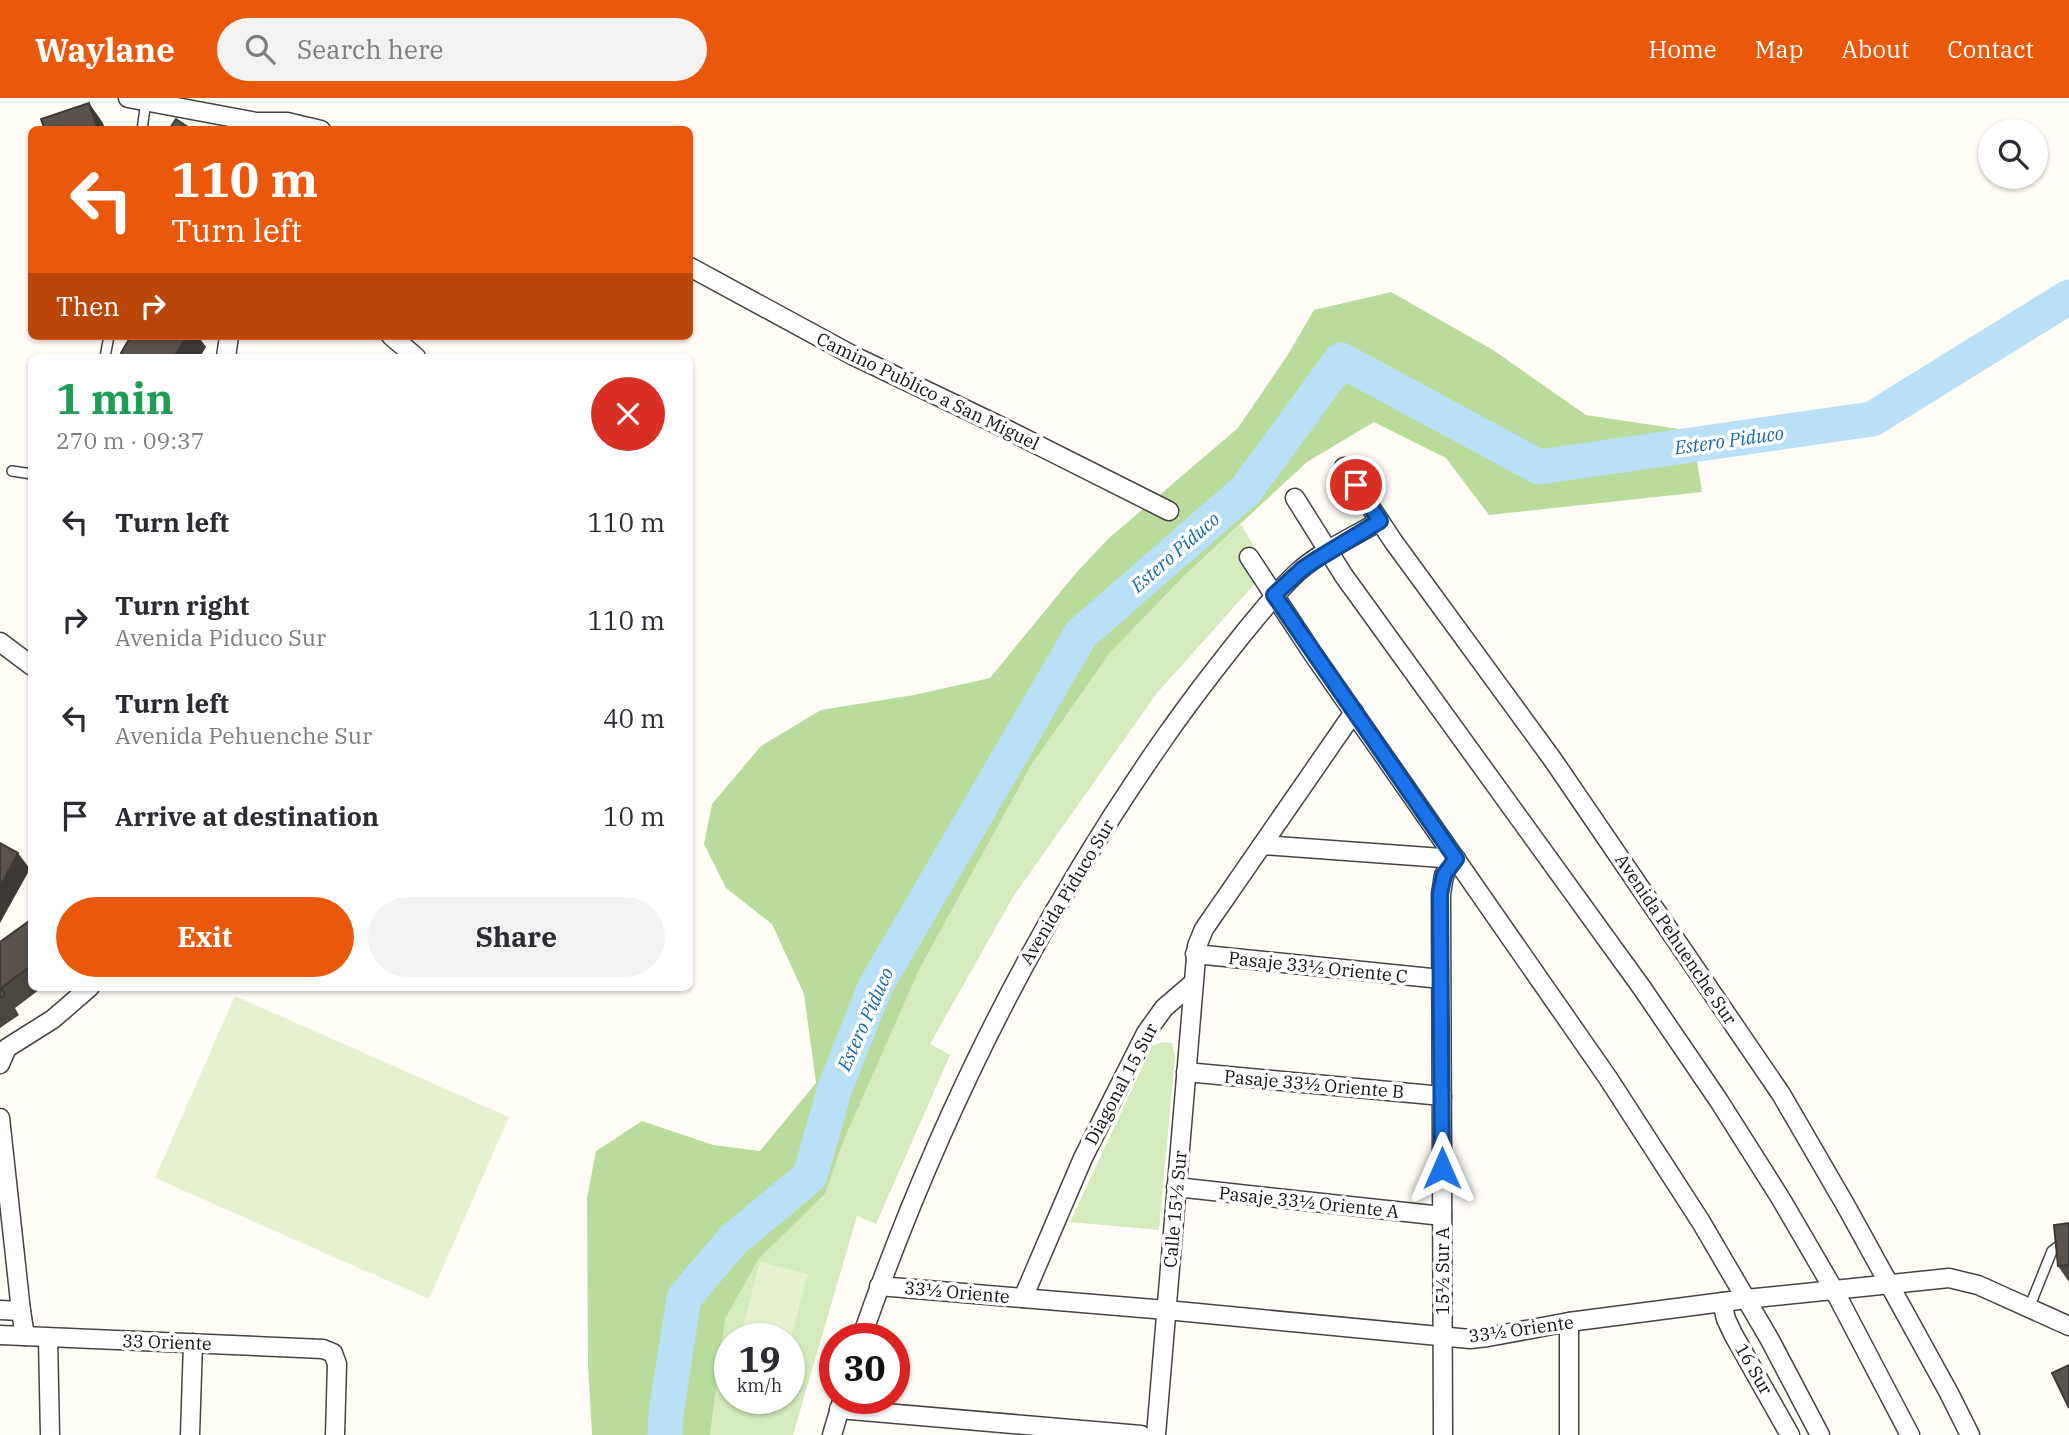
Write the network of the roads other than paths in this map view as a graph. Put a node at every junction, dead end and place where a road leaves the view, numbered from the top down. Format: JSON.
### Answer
{"nodes":[{"id":1,"x":128,"y":98,"type":"edge"},
{"id":2,"x":146,"y":102,"type":"junction"},
{"id":3,"x":143,"y":126,"type":"edge"},
{"id":4,"x":256,"y":126,"type":"edge"},
{"id":5,"x":304,"y":126,"type":"edge"},
{"id":6,"x":693,"y":269,"type":"edge"},
{"id":7,"x":396,"y":340,"type":"edge"},
{"id":8,"x":412,"y":354,"type":"edge"},
{"id":9,"x":1344,"y":467,"type":"dead end"},
{"id":10,"x":12,"y":471,"type":"dead end"},
{"id":11,"x":28,"y":473,"type":"edge"},
{"id":12,"x":1295,"y":498,"type":"dead end"},
{"id":13,"x":1169,"y":511,"type":"dead end"},
{"id":14,"x":1380,"y":521,"type":"junction"},
{"id":15,"x":1328,"y":551,"type":"junction"},
{"id":16,"x":1249,"y":556,"type":"dead end"},
{"id":17,"x":1274,"y":595,"type":"junction"},
{"id":18,"x":0,"y":642,"type":"edge"},
{"id":19,"x":28,"y":663,"type":"edge"},
{"id":20,"x":1354,"y":712,"type":"junction"},
{"id":21,"x":1262,"y":845,"type":"junction"},
{"id":22,"x":1456,"y":859,"type":"junction"},
{"id":23,"x":1195,"y":954,"type":"junction"},
{"id":24,"x":1441,"y":979,"type":"junction"},
{"id":25,"x":1193,"y":983,"type":"junction"},
{"id":26,"x":85,"y":991,"type":"edge"},
{"id":27,"x":2,"y":1054,"type":"edge"},
{"id":28,"x":1186,"y":1073,"type":"junction"},
{"id":29,"x":1441,"y":1096,"type":"junction"},
{"id":30,"x":0,"y":1118,"type":"edge"},
{"id":31,"x":1176,"y":1187,"type":"junction"},
{"id":32,"x":1442,"y":1216,"type":"junction"},
{"id":33,"x":2069,"y":1238,"type":"edge"},
{"id":34,"x":1888,"y":1283,"type":"junction"},
{"id":35,"x":880,"y":1286,"type":"junction"},
{"id":36,"x":1834,"y":1290,"type":"junction"},
{"id":37,"x":1023,"y":1298,"type":"junction"},
{"id":38,"x":1746,"y":1299,"type":"junction"},
{"id":39,"x":1722,"y":1302,"type":"junction"},
{"id":40,"x":2029,"y":1308,"type":"junction"},
{"id":41,"x":0,"y":1310,"type":"edge"},
{"id":42,"x":1166,"y":1310,"type":"junction"},
{"id":43,"x":21,"y":1311,"type":"junction"},
{"id":44,"x":1569,"y":1322,"type":"junction"},
{"id":45,"x":867,"y":1323,"type":"edge"},
{"id":46,"x":2069,"y":1326,"type":"edge"},
{"id":47,"x":0,"y":1335,"type":"edge"},
{"id":48,"x":1443,"y":1335,"type":"junction"},
{"id":49,"x":26,"y":1336,"type":"junction"},
{"id":50,"x":48,"y":1338,"type":"junction"},
{"id":51,"x":193,"y":1343,"type":"junction"},
{"id":52,"x":910,"y":1411,"type":"edge"},
{"id":53,"x":838,"y":1414,"type":"edge"},
{"id":54,"x":50,"y":1435,"type":"edge"},
{"id":55,"x":190,"y":1435,"type":"edge"},
{"id":56,"x":335,"y":1435,"type":"edge"},
{"id":57,"x":832,"y":1435,"type":"edge"},
{"id":58,"x":1141,"y":1435,"type":"edge"},
{"id":59,"x":1156,"y":1435,"type":"edge"},
{"id":60,"x":1443,"y":1435,"type":"edge"},
{"id":61,"x":1569,"y":1435,"type":"edge"},
{"id":62,"x":1790,"y":1435,"type":"edge"},
{"id":63,"x":1820,"y":1435,"type":"edge"},
{"id":64,"x":1910,"y":1435,"type":"edge"},
{"id":65,"x":1970,"y":1435,"type":"edge"}],
"edges":[{"from":1,"to":2,"type":"street"},
{"from":2,"to":3,"type":"lane"},
{"from":2,"to":4,"type":"street"},
{"from":4,"to":5,"type":"street"},
{"from":6,"to":13,"type":"street","name":"Camino Publico a San Miguel"},
{"from":7,"to":8,"type":"street"},
{"from":9,"to":14,"type":"street","name":"Avenida Pehuenche Sur"},
{"from":10,"to":11,"type":"lane"},
{"from":12,"to":15,"type":"street"},
{"from":14,"to":15,"type":"street","name":"Avenida Piduco Sur"},
{"from":14,"to":34,"type":"street","name":"Avenida Pehuenche Sur"},
{"from":15,"to":17,"type":"street","name":"Avenida Piduco Sur"},
{"from":15,"to":36,"type":"street"},
{"from":16,"to":17,"type":"street"},
{"from":17,"to":20,"type":"street"},
{"from":17,"to":35,"type":"street","name":"Avenida Piduco Sur"},
{"from":18,"to":19,"type":"street"},
{"from":20,"to":21,"type":"street"},
{"from":20,"to":22,"type":"street"},
{"from":21,"to":22,"type":"street"},
{"from":21,"to":23,"type":"street"},
{"from":22,"to":24,"type":"street","name":"15½ Sur A"},
{"from":22,"to":38,"type":"street"},
{"from":23,"to":24,"type":"street","name":"Pasaje 33½ Oriente C"},
{"from":23,"to":25,"type":"street"},
{"from":24,"to":29,"type":"street","name":"15½ Sur A"},
{"from":25,"to":28,"type":"street","name":"Calle 15½ Sur"},
{"from":25,"to":37,"type":"street","name":"Diagonal 15 Sur"},
{"from":26,"to":27,"type":"street"},
{"from":28,"to":29,"type":"street","name":"Pasaje 33½ Oriente B"},
{"from":28,"to":31,"type":"street","name":"Calle 15½ Sur"},
{"from":29,"to":32,"type":"street","name":"15½ Sur A"},
{"from":30,"to":43,"type":"street"},
{"from":31,"to":32,"type":"street","name":"Pasaje 33½ Oriente A"},
{"from":31,"to":42,"type":"street","name":"Calle 15½ Sur"},
{"from":32,"to":48,"type":"street","name":"15½ Sur A"},
{"from":33,"to":40,"type":"lane"},
{"from":34,"to":36,"type":"street","name":"33½ Oriente"},
{"from":34,"to":40,"type":"street","name":"33½ Oriente"},
{"from":34,"to":65,"type":"street","name":"Avenida Pehuenche Sur"},
{"from":35,"to":37,"type":"street","name":"33½ Oriente"},
{"from":35,"to":45,"type":"street","name":"Avenida Piduco Sur"},
{"from":36,"to":38,"type":"street","name":"33½ Oriente"},
{"from":36,"to":64,"type":"street"},
{"from":37,"to":42,"type":"street","name":"33½ Oriente"},
{"from":38,"to":39,"type":"street","name":"33½ Oriente"},
{"from":38,"to":63,"type":"street"},
{"from":39,"to":44,"type":"street","name":"33½ Oriente"},
{"from":39,"to":62,"type":"street","name":"16 Sur"},
{"from":40,"to":46,"type":"street","name":"33½ Oriente"},
{"from":41,"to":43,"type":"street"},
{"from":42,"to":48,"type":"street","name":"33½ Oriente"},
{"from":42,"to":59,"type":"street","name":"Calle 15½ Sur"},
{"from":43,"to":49,"type":"street"},
{"from":44,"to":48,"type":"street","name":"33½ Oriente"},
{"from":44,"to":61,"type":"street"},
{"from":47,"to":49,"type":"street","name":"33 Oriente"},
{"from":48,"to":60,"type":"street","name":"15½ Sur A"},
{"from":49,"to":50,"type":"street","name":"33 Oriente"},
{"from":50,"to":51,"type":"street","name":"33 Oriente"},
{"from":50,"to":54,"type":"street"},
{"from":51,"to":55,"type":"street"},
{"from":51,"to":56,"type":"street","name":"33 Oriente"},
{"from":52,"to":58,"type":"street"},
{"from":53,"to":57,"type":"street"}]}
